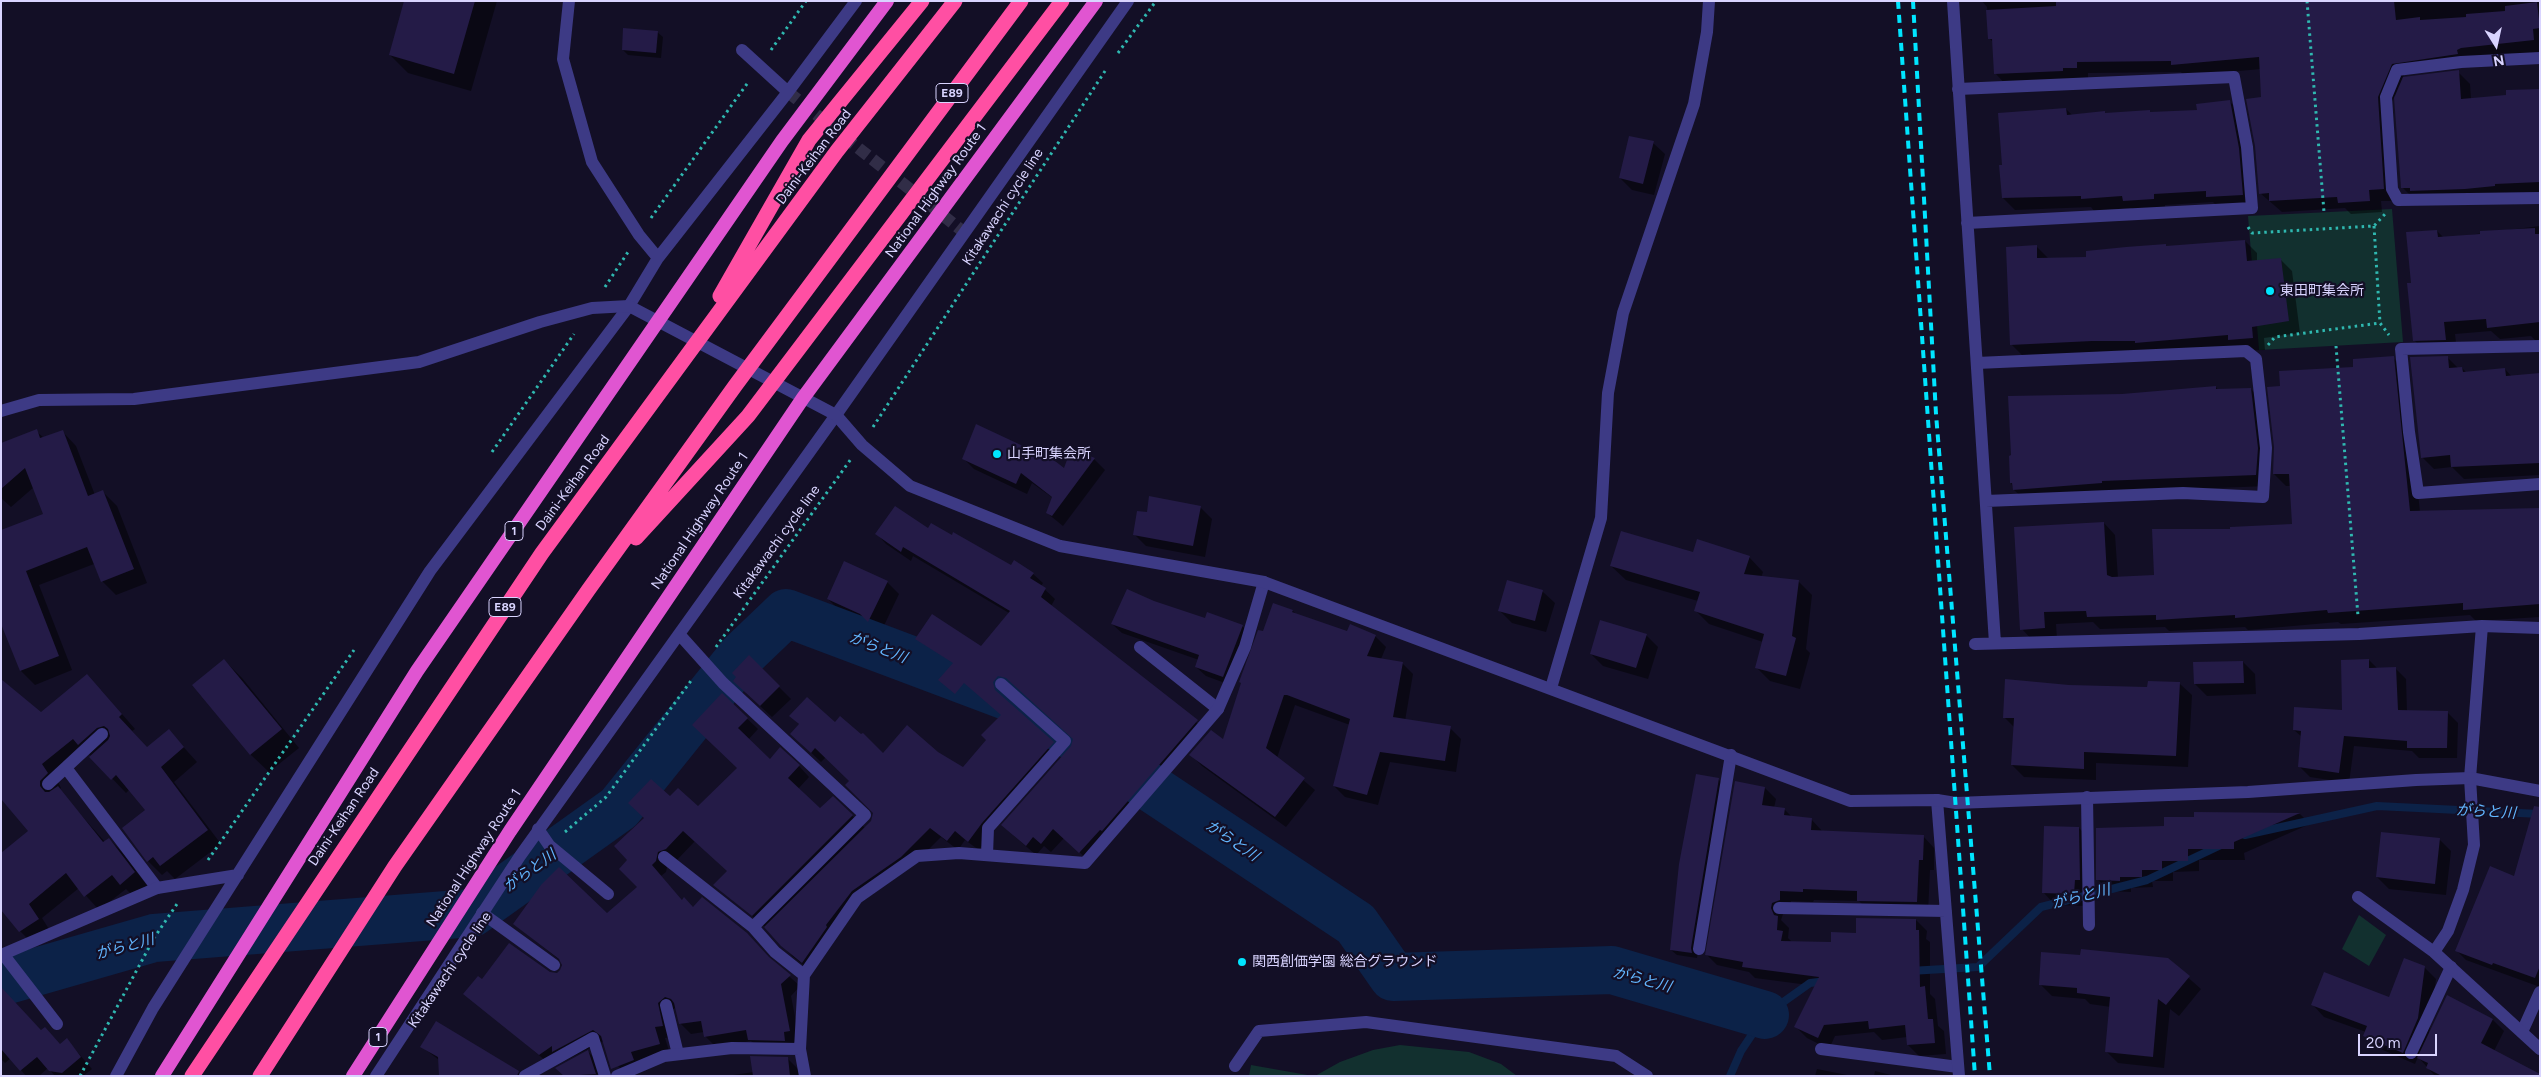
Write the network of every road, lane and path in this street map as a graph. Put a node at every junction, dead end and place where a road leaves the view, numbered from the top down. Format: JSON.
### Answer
{"nodes":[{"id":1,"x":569,"y":1,"type":"edge"},
{"id":2,"x":856,"y":1,"type":"edge"},
{"id":3,"x":887,"y":1,"type":"edge"},
{"id":4,"x":922,"y":1,"type":"edge"},
{"id":5,"x":955,"y":1,"type":"edge"},
{"id":6,"x":1021,"y":1,"type":"edge"},
{"id":7,"x":1062,"y":1,"type":"edge"},
{"id":8,"x":1096,"y":1,"type":"edge"},
{"id":9,"x":1128,"y":1,"type":"edge"},
{"id":10,"x":1156,"y":1,"type":"edge"},
{"id":11,"x":1709,"y":1,"type":"edge"},
{"id":12,"x":1953,"y":1,"type":"edge"},
{"id":13,"x":2307,"y":1,"type":"edge"},
{"id":14,"x":742,"y":50,"type":"dead end"},
{"id":15,"x":1116,"y":56,"type":"dead end"},
{"id":16,"x":2540,"y":58,"type":"edge"},
{"id":17,"x":1111,"y":63,"type":"dead end"},
{"id":18,"x":1958,"y":89,"type":"junction"},
{"id":19,"x":788,"y":92,"type":"junction"},
{"id":20,"x":2540,"y":198,"type":"edge"},
{"id":21,"x":2398,"y":200,"type":"junction"},
{"id":22,"x":2241,"y":210,"type":"junction"},
{"id":23,"x":2324,"y":212,"type":"dead end"},
{"id":24,"x":1967,"y":223,"type":"junction"},
{"id":25,"x":2374,"y":226,"type":"junction"},
{"id":26,"x":658,"y":258,"type":"junction"},
{"id":27,"x":629,"y":306,"type":"junction"},
{"id":28,"x":2380,"y":323,"type":"junction"},
{"id":29,"x":2336,"y":346,"type":"dead end"},
{"id":30,"x":2540,"y":346,"type":"edge"},
{"id":31,"x":2401,"y":349,"type":"junction"},
{"id":32,"x":686,"y":356,"type":"junction"},
{"id":33,"x":2256,"y":359,"type":"junction"},
{"id":34,"x":1977,"y":363,"type":"junction"},
{"id":35,"x":803,"y":398,"type":"junction"},
{"id":36,"x":1,"y":411,"type":"edge"},
{"id":37,"x":836,"y":415,"type":"junction"},
{"id":38,"x":862,"y":445,"type":"junction"},
{"id":39,"x":2540,"y":484,"type":"edge"},
{"id":40,"x":1986,"y":501,"type":"junction"},
{"id":41,"x":1264,"y":582,"type":"junction"},
{"id":42,"x":589,"y":589,"type":"junction"},
{"id":43,"x":2482,"y":626,"type":"junction"},
{"id":44,"x":2540,"y":628,"type":"edge"},
{"id":45,"x":679,"y":634,"type":"junction"},
{"id":46,"x":2359,"y":634,"type":"junction"},
{"id":47,"x":1995,"y":643,"type":"junction"},
{"id":48,"x":1976,"y":644,"type":"dead end"},
{"id":49,"x":1140,"y":647,"type":"dead end"},
{"id":50,"x":704,"y":662,"type":"junction"},
{"id":51,"x":1001,"y":684,"type":"dead end"},
{"id":52,"x":1551,"y":688,"type":"junction"},
{"id":53,"x":1218,"y":709,"type":"junction"},
{"id":54,"x":102,"y":734,"type":"dead end"},
{"id":55,"x":1731,"y":755,"type":"junction"},
{"id":56,"x":66,"y":768,"type":"junction"},
{"id":57,"x":2470,"y":778,"type":"junction"},
{"id":58,"x":48,"y":784,"type":"dead end"},
{"id":59,"x":2540,"y":791,"type":"edge"},
{"id":60,"x":2087,"y":797,"type":"junction"},
{"id":61,"x":1937,"y":800,"type":"junction"},
{"id":62,"x":538,"y":829,"type":"junction"},
{"id":63,"x":549,"y":845,"type":"junction"},
{"id":64,"x":987,"y":855,"type":"junction"},
{"id":65,"x":664,"y":857,"type":"dead end"},
{"id":66,"x":238,"y":875,"type":"junction"},
{"id":67,"x":157,"y":888,"type":"junction"},
{"id":68,"x":608,"y":894,"type":"dead end"},
{"id":69,"x":2358,"y":897,"type":"dead end"},
{"id":70,"x":1778,"y":908,"type":"dead end"},
{"id":71,"x":1946,"y":911,"type":"junction"},
{"id":72,"x":482,"y":913,"type":"junction"},
{"id":73,"x":2089,"y":925,"type":"dead end"},
{"id":74,"x":753,"y":927,"type":"junction"},
{"id":75,"x":1700,"y":949,"type":"dead end"},
{"id":76,"x":2434,"y":952,"type":"junction"},
{"id":77,"x":2,"y":955,"type":"edge"},
{"id":78,"x":554,"y":965,"type":"dead end"},
{"id":79,"x":2451,"y":967,"type":"junction"},
{"id":80,"x":804,"y":975,"type":"junction"},
{"id":81,"x":2540,"y":992,"type":"edge"},
{"id":82,"x":666,"y":1005,"type":"dead end"},
{"id":83,"x":57,"y":1024,"type":"dead end"},
{"id":84,"x":2522,"y":1032,"type":"junction"},
{"id":85,"x":800,"y":1049,"type":"junction"},
{"id":86,"x":2540,"y":1049,"type":"edge"},
{"id":87,"x":1821,"y":1050,"type":"dead end"},
{"id":88,"x":2411,"y":1053,"type":"dead end"},
{"id":89,"x":678,"y":1054,"type":"junction"},
{"id":90,"x":1235,"y":1066,"type":"dead end"},
{"id":91,"x":1959,"y":1072,"type":"edge"},
{"id":92,"x":116,"y":1076,"type":"edge"},
{"id":93,"x":162,"y":1076,"type":"edge"},
{"id":94,"x":192,"y":1076,"type":"edge"},
{"id":95,"x":260,"y":1076,"type":"edge"},
{"id":96,"x":353,"y":1076,"type":"edge"},
{"id":97,"x":376,"y":1076,"type":"edge"},
{"id":98,"x":525,"y":1076,"type":"edge"},
{"id":99,"x":605,"y":1076,"type":"edge"},
{"id":100,"x":617,"y":1076,"type":"edge"},
{"id":101,"x":805,"y":1076,"type":"edge"},
{"id":102,"x":1647,"y":1076,"type":"edge"}],
"edges":[{"from":1,"to":26,"type":"street"},
{"from":2,"to":19,"type":"street"},
{"from":3,"to":93,"type":"highway","number":"1","bridge":true},
{"from":4,"to":32,"type":"highway","bridge":true},
{"from":5,"to":32,"type":"highway","name":"Daini-Keihan Road","number":"E89","bridge":true},
{"from":6,"to":42,"type":"highway","number":"E89","bridge":true},
{"from":7,"to":42,"type":"highway","bridge":true},
{"from":8,"to":35,"type":"highway","name":"National Highway Route 1","number":"1"},
{"from":9,"to":37,"type":"street"},
{"from":10,"to":15,"type":"path"},
{"from":11,"to":52,"type":"street"},
{"from":12,"to":18,"type":"street"},
{"from":13,"to":23,"type":"path"},
{"from":14,"to":19,"type":"street"},
{"from":16,"to":21,"type":"street"},
{"from":17,"to":38,"type":"path","name":"Kitakawachi cycle line"},
{"from":18,"to":22,"type":"street"},
{"from":18,"to":24,"type":"street"},
{"from":19,"to":26,"type":"street"},
{"from":20,"to":21,"type":"street"},
{"from":21,"to":25,"type":"path"},
{"from":22,"to":24,"type":"street"},
{"from":22,"to":25,"type":"path"},
{"from":24,"to":34,"type":"street"},
{"from":25,"to":28,"type":"path"},
{"from":26,"to":27,"type":"street"},
{"from":27,"to":35,"type":"street"},
{"from":27,"to":36,"type":"street"},
{"from":27,"to":66,"type":"street"},
{"from":28,"to":31,"type":"path"},
{"from":28,"to":33,"type":"path"},
{"from":29,"to":46,"type":"path"},
{"from":30,"to":31,"type":"street"},
{"from":31,"to":39,"type":"street"},
{"from":32,"to":94,"type":"highway","name":"Daini-Keihan Road","number":"E89","bridge":true},
{"from":33,"to":34,"type":"street"},
{"from":33,"to":40,"type":"street"},
{"from":34,"to":40,"type":"street"},
{"from":35,"to":37,"type":"street"},
{"from":35,"to":96,"type":"highway","name":"National Highway Route 1","number":"1"},
{"from":37,"to":38,"type":"street"},
{"from":37,"to":45,"type":"street"},
{"from":38,"to":41,"type":"street"},
{"from":38,"to":50,"type":"path","name":"Kitakawachi cycle line"},
{"from":40,"to":47,"type":"street"},
{"from":41,"to":52,"type":"street"},
{"from":41,"to":53,"type":"street"},
{"from":42,"to":95,"type":"highway","number":"E89","bridge":true},
{"from":43,"to":44,"type":"street"},
{"from":43,"to":46,"type":"street"},
{"from":43,"to":57,"type":"street"},
{"from":45,"to":50,"type":"street"},
{"from":45,"to":62,"type":"street"},
{"from":46,"to":47,"type":"street"},
{"from":47,"to":48,"type":"street"},
{"from":49,"to":53,"type":"street"},
{"from":50,"to":63,"type":"path","name":"Kitakawachi cycle line"},
{"from":50,"to":74,"type":"street"},
{"from":51,"to":64,"type":"street"},
{"from":52,"to":55,"type":"street"},
{"from":53,"to":64,"type":"street"},
{"from":54,"to":56,"type":"street"},
{"from":55,"to":61,"type":"street"},
{"from":55,"to":75,"type":"street"},
{"from":56,"to":58,"type":"street"},
{"from":56,"to":67,"type":"street"},
{"from":57,"to":59,"type":"street"},
{"from":57,"to":60,"type":"street"},
{"from":57,"to":76,"type":"street"},
{"from":60,"to":61,"type":"street"},
{"from":60,"to":73,"type":"street"},
{"from":61,"to":71,"type":"street"},
{"from":62,"to":63,"type":"street"},
{"from":62,"to":72,"type":"street"},
{"from":63,"to":68,"type":"street"},
{"from":64,"to":80,"type":"street"},
{"from":65,"to":74,"type":"street"},
{"from":66,"to":67,"type":"street"},
{"from":66,"to":92,"type":"street"},
{"from":67,"to":77,"type":"street"},
{"from":69,"to":76,"type":"street"},
{"from":70,"to":71,"type":"street"},
{"from":71,"to":91,"type":"street"},
{"from":72,"to":78,"type":"street"},
{"from":72,"to":97,"type":"street"},
{"from":74,"to":80,"type":"street"},
{"from":76,"to":79,"type":"street"},
{"from":77,"to":83,"type":"street"},
{"from":79,"to":84,"type":"street"},
{"from":79,"to":88,"type":"street"},
{"from":80,"to":85,"type":"street"},
{"from":81,"to":84,"type":"street"},
{"from":82,"to":89,"type":"street"},
{"from":84,"to":86,"type":"street"},
{"from":85,"to":89,"type":"street"},
{"from":85,"to":101,"type":"street"},
{"from":87,"to":91,"type":"street"},
{"from":89,"to":100,"type":"street"},
{"from":90,"to":102,"type":"street"},
{"from":98,"to":99,"type":"street"}]}
